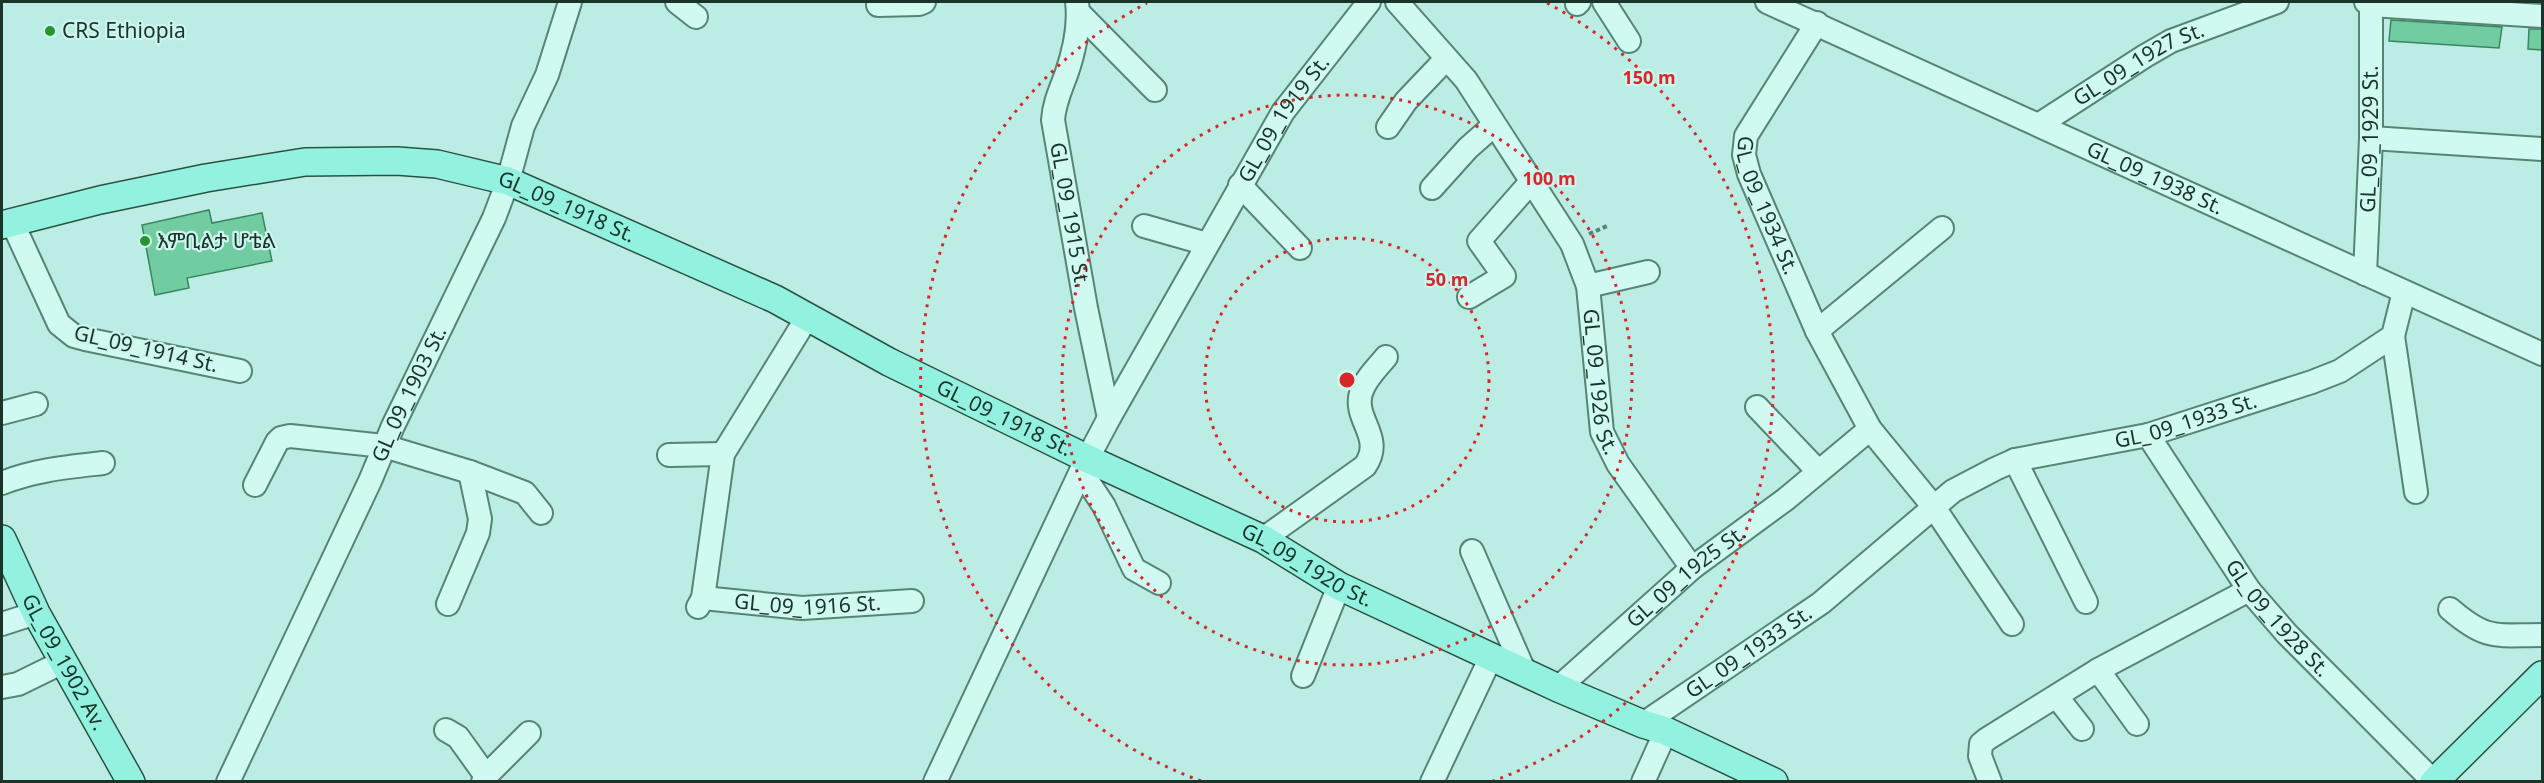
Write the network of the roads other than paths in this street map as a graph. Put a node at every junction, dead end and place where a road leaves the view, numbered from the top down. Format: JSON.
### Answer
{"nodes":[{"id":1,"x":677,"y":2,"type":"edge"},
{"id":2,"x":924,"y":2,"type":"edge"},
{"id":3,"x":1369,"y":2,"type":"edge"},
{"id":4,"x":1397,"y":2,"type":"edge"},
{"id":5,"x":1604,"y":2,"type":"edge"},
{"id":6,"x":1767,"y":2,"type":"edge"},
{"id":7,"x":2277,"y":2,"type":"edge"},
{"id":8,"x":2368,"y":3,"type":"edge"},
{"id":9,"x":564,"y":4,"type":"edge"},
{"id":10,"x":878,"y":5,"type":"dead end"},
{"id":11,"x":1078,"y":7,"type":"edge"},
{"id":12,"x":696,"y":16,"type":"dead end"},
{"id":13,"x":2542,"y":16,"type":"edge"},
{"id":14,"x":1817,"y":23,"type":"junction"},
{"id":15,"x":1629,"y":40,"type":"dead end"},
{"id":16,"x":1446,"y":59,"type":"junction"},
{"id":17,"x":1155,"y":90,"type":"dead end"},
{"id":18,"x":2040,"y":124,"type":"junction"},
{"id":19,"x":1493,"y":126,"type":"junction"},
{"id":20,"x":1388,"y":127,"type":"dead end"},
{"id":21,"x":2371,"y":138,"type":"junction"},
{"id":22,"x":2542,"y":149,"type":"edge"},
{"id":23,"x":508,"y":181,"type":"junction"},
{"id":24,"x":1530,"y":183,"type":"junction"},
{"id":25,"x":1240,"y":185,"type":"junction"},
{"id":26,"x":1432,"y":188,"type":"dead end"},
{"id":27,"x":7,"y":224,"type":"edge"},
{"id":28,"x":1144,"y":226,"type":"dead end"},
{"id":29,"x":1942,"y":228,"type":"dead end"},
{"id":30,"x":1207,"y":244,"type":"junction"},
{"id":31,"x":1300,"y":248,"type":"dead end"},
{"id":32,"x":1648,"y":272,"type":"dead end"},
{"id":33,"x":2365,"y":274,"type":"junction"},
{"id":34,"x":1588,"y":286,"type":"junction"},
{"id":35,"x":2404,"y":292,"type":"junction"},
{"id":36,"x":1469,"y":297,"type":"dead end"},
{"id":37,"x":808,"y":316,"type":"junction"},
{"id":38,"x":1816,"y":331,"type":"junction"},
{"id":39,"x":2393,"y":336,"type":"junction"},
{"id":40,"x":2542,"y":354,"type":"edge"},
{"id":41,"x":1386,"y":357,"type":"dead end"},
{"id":42,"x":240,"y":371,"type":"dead end"},
{"id":43,"x":36,"y":404,"type":"dead end"},
{"id":44,"x":1757,"y":407,"type":"dead end"},
{"id":45,"x":2,"y":413,"type":"edge"},
{"id":46,"x":1109,"y":418,"type":"junction"},
{"id":47,"x":1870,"y":429,"type":"junction"},
{"id":48,"x":2148,"y":435,"type":"junction"},
{"id":49,"x":384,"y":446,"type":"junction"},
{"id":50,"x":723,"y":454,"type":"junction"},
{"id":51,"x":669,"y":455,"type":"dead end"},
{"id":52,"x":2015,"y":460,"type":"junction"},
{"id":53,"x":103,"y":463,"type":"dead end"},
{"id":54,"x":1084,"y":465,"type":"junction"},
{"id":55,"x":1818,"y":471,"type":"junction"},
{"id":56,"x":470,"y":472,"type":"junction"},
{"id":57,"x":2,"y":483,"type":"edge"},
{"id":58,"x":255,"y":485,"type":"dead end"},
{"id":59,"x":2416,"y":492,"type":"dead end"},
{"id":60,"x":1933,"y":506,"type":"junction"},
{"id":61,"x":541,"y":513,"type":"dead end"},
{"id":62,"x":2,"y":539,"type":"edge"},
{"id":63,"x":1263,"y":539,"type":"junction"},
{"id":64,"x":1472,"y":551,"type":"dead end"},
{"id":65,"x":1692,"y":568,"type":"junction"},
{"id":66,"x":1160,"y":583,"type":"dead end"},
{"id":67,"x":1339,"y":586,"type":"junction"},
{"id":68,"x":2249,"y":590,"type":"junction"},
{"id":69,"x":912,"y":601,"type":"dead end"},
{"id":70,"x":2086,"y":602,"type":"dead end"},
{"id":71,"x":448,"y":604,"type":"dead end"},
{"id":72,"x":2450,"y":609,"type":"dead end"},
{"id":73,"x":36,"y":613,"type":"junction"},
{"id":74,"x":2,"y":624,"type":"edge"},
{"id":75,"x":2012,"y":624,"type":"dead end"},
{"id":76,"x":2542,"y":635,"type":"edge"},
{"id":77,"x":1491,"y":657,"type":"junction"},
{"id":78,"x":63,"y":662,"type":"junction"},
{"id":79,"x":2098,"y":670,"type":"junction"},
{"id":80,"x":1525,"y":673,"type":"junction"},
{"id":81,"x":2542,"y":675,"type":"edge"},
{"id":82,"x":1303,"y":676,"type":"dead end"},
{"id":83,"x":2,"y":687,"type":"edge"},
{"id":84,"x":1558,"y":688,"type":"junction"},
{"id":85,"x":2057,"y":697,"type":"junction"},
{"id":86,"x":2137,"y":724,"type":"dead end"},
{"id":87,"x":1655,"y":727,"type":"junction"},
{"id":88,"x":2082,"y":729,"type":"dead end"},
{"id":89,"x":446,"y":730,"type":"dead end"},
{"id":90,"x":529,"y":733,"type":"dead end"},
{"id":91,"x":485,"y":778,"type":"edge"},
{"id":92,"x":131,"y":782,"type":"edge"},
{"id":93,"x":228,"y":782,"type":"edge"},
{"id":94,"x":935,"y":782,"type":"edge"},
{"id":95,"x":1432,"y":782,"type":"edge"},
{"id":96,"x":1644,"y":782,"type":"edge"},
{"id":97,"x":1774,"y":782,"type":"edge"},
{"id":98,"x":1990,"y":782,"type":"edge"},
{"id":99,"x":2434,"y":782,"type":"edge"}],
"edges":[{"from":1,"to":12,"type":"street"},
{"from":2,"to":10,"type":"street"},
{"from":3,"to":25,"type":"street","name":"GL_09_1919 St."},
{"from":4,"to":16,"type":"street","name":"GL_09_1926 St."},
{"from":5,"to":15,"type":"street"},
{"from":6,"to":14,"type":"street","name":"GL_09_1938 St."},
{"from":7,"to":18,"type":"street","name":"GL_09_1927 St."},
{"from":8,"to":13,"type":"street"},
{"from":8,"to":21,"type":"street","name":"GL_09_1929 St."},
{"from":9,"to":23,"type":"street","name":"GL_09_1903 St."},
{"from":11,"to":17,"type":"street","name":"GL_09_1915 St."},
{"from":11,"to":46,"type":"street","name":"GL_09_1915 St."},
{"from":14,"to":18,"type":"street","name":"GL_09_1938 St."},
{"from":14,"to":38,"type":"street","name":"GL_09_1934 St."},
{"from":16,"to":19,"type":"street","name":"GL_09_1926 St."},
{"from":16,"to":20,"type":"street"},
{"from":18,"to":33,"type":"street","name":"GL_09_1938 St."},
{"from":19,"to":24,"type":"street","name":"GL_09_1926 St."},
{"from":19,"to":26,"type":"street"},
{"from":21,"to":22,"type":"street"},
{"from":21,"to":33,"type":"street","name":"GL_09_1929 St."},
{"from":23,"to":27,"type":"main road","name":"GL_09_1918 St."},
{"from":23,"to":37,"type":"main road","name":"GL_09_1918 St."},
{"from":23,"to":49,"type":"street","name":"GL_09_1903 St."},
{"from":24,"to":34,"type":"street","name":"GL_09_1926 St."},
{"from":24,"to":36,"type":"street"},
{"from":25,"to":30,"type":"street","name":"GL_09_1919 St."},
{"from":25,"to":31,"type":"street"},
{"from":27,"to":42,"type":"street","name":"GL_09_1914 St."},
{"from":28,"to":30,"type":"street"},
{"from":29,"to":38,"type":"street"},
{"from":30,"to":46,"type":"street","name":"GL_09_1919 St."},
{"from":32,"to":34,"type":"street"},
{"from":33,"to":35,"type":"street","name":"GL_09_1938 St."},
{"from":34,"to":65,"type":"street","name":"GL_09_1926 St."},
{"from":35,"to":39,"type":"street"},
{"from":35,"to":40,"type":"street","name":"GL_09_1938 St."},
{"from":37,"to":50,"type":"street"},
{"from":37,"to":54,"type":"main road","name":"GL_09_1918 St."},
{"from":38,"to":47,"type":"street","name":"GL_09_1934 St."},
{"from":39,"to":48,"type":"street","name":"GL_09_1933 St."},
{"from":39,"to":59,"type":"street"},
{"from":41,"to":63,"type":"street"},
{"from":43,"to":45,"type":"street"},
{"from":44,"to":55,"type":"street"},
{"from":46,"to":54,"type":"street","name":"GL_09_1919 St."},
{"from":47,"to":55,"type":"street","name":"GL_09_1925 St."},
{"from":47,"to":60,"type":"street","name":"GL_09_1934 St."},
{"from":48,"to":52,"type":"street","name":"GL_09_1933 St."},
{"from":48,"to":68,"type":"street","name":"GL_09_1928 St."},
{"from":49,"to":56,"type":"street"},
{"from":49,"to":58,"type":"street"},
{"from":49,"to":93,"type":"street","name":"GL_09_1903 St."},
{"from":50,"to":51,"type":"street"},
{"from":50,"to":69,"type":"street","name":"GL_09_1916 St."},
{"from":52,"to":60,"type":"street","name":"GL_09_1933 St."},
{"from":52,"to":70,"type":"street"},
{"from":53,"to":57,"type":"street"},
{"from":54,"to":63,"type":"main road","name":"GL_09_1920 St."},
{"from":54,"to":66,"type":"street"},
{"from":54,"to":94,"type":"street","name":"GL_09_1919 St."},
{"from":55,"to":65,"type":"street","name":"GL_09_1925 St."},
{"from":56,"to":61,"type":"street"},
{"from":56,"to":71,"type":"street"},
{"from":60,"to":75,"type":"street"},
{"from":60,"to":87,"type":"street","name":"GL_09_1933 St."},
{"from":62,"to":73,"type":"main road","name":"GL_09_1902 Av."},
{"from":63,"to":67,"type":"main road","name":"GL_09_1920 St."},
{"from":64,"to":80,"type":"street"},
{"from":65,"to":84,"type":"street","name":"GL_09_1925 St."},
{"from":67,"to":77,"type":"main road","name":"GL_09_1920 St."},
{"from":67,"to":82,"type":"street"},
{"from":68,"to":79,"type":"street"},
{"from":68,"to":99,"type":"street","name":"GL_09_1928 St."},
{"from":72,"to":76,"type":"street"},
{"from":73,"to":74,"type":"street"},
{"from":73,"to":78,"type":"main road","name":"GL_09_1902 Av."},
{"from":77,"to":80,"type":"main road","name":"GL_09_1920 St."},
{"from":77,"to":95,"type":"street"},
{"from":78,"to":83,"type":"street"},
{"from":78,"to":92,"type":"main road","name":"GL_09_1902 Av."},
{"from":79,"to":85,"type":"street"},
{"from":79,"to":86,"type":"street"},
{"from":80,"to":84,"type":"main road","name":"GL_09_1920 St."},
{"from":81,"to":99,"type":"main road"},
{"from":84,"to":87,"type":"main road","name":"GL_09_1920 St."},
{"from":85,"to":88,"type":"street"},
{"from":85,"to":98,"type":"street"},
{"from":87,"to":96,"type":"street"},
{"from":87,"to":97,"type":"main road","name":"GL_09_1920 St."},
{"from":89,"to":91,"type":"street"},
{"from":90,"to":91,"type":"street"}]}
